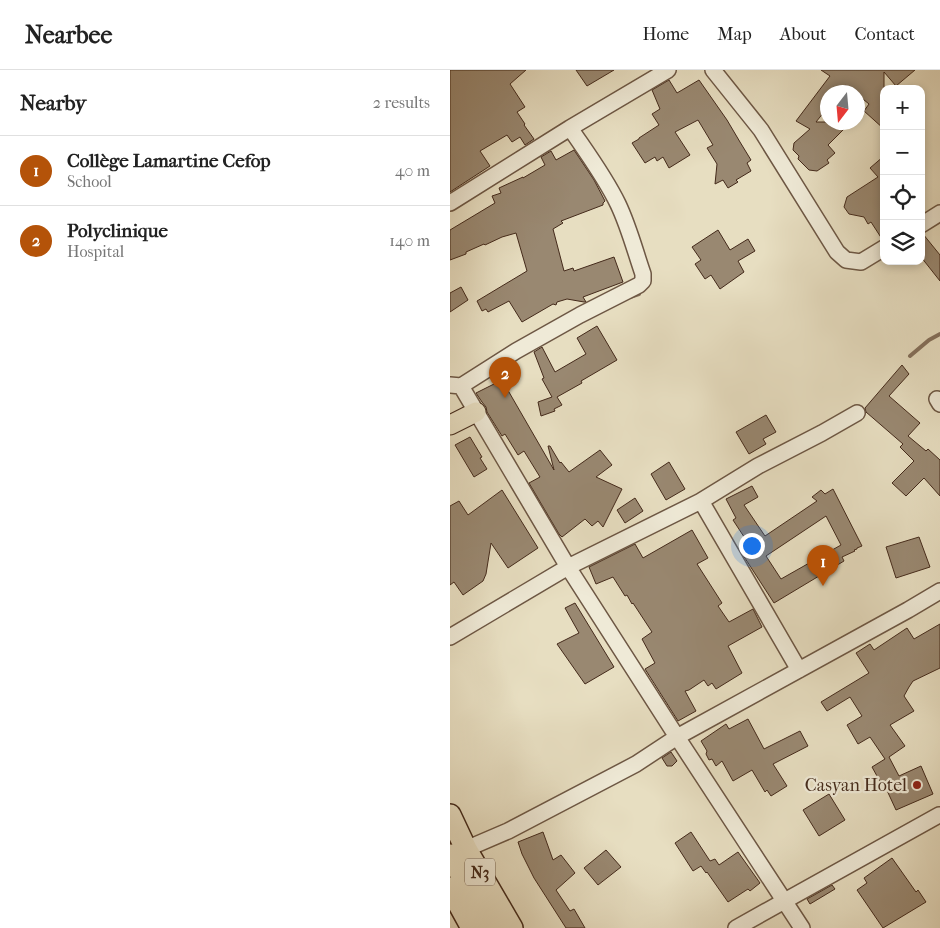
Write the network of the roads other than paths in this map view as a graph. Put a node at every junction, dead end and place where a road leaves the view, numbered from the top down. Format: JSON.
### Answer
{"nodes":[{"id":1,"x":668,"y":70,"type":"edge"},
{"id":2,"x":713,"y":70,"type":"edge"},
{"id":3,"x":570,"y":128,"type":"junction"},
{"id":4,"x":450,"y":203,"type":"edge"},
{"id":5,"x":940,"y":213,"type":"edge"},
{"id":6,"x":925,"y":222,"type":"edge"},
{"id":7,"x":880,"y":250,"type":"edge"},
{"id":8,"x":456,"y":385,"type":"edge"},
{"id":9,"x":476,"y":412,"type":"junction"},
{"id":10,"x":857,"y":413,"type":"dead end"},
{"id":11,"x":450,"y":425,"type":"edge"},
{"id":12,"x":701,"y":501,"type":"junction"},
{"id":13,"x":568,"y":567,"type":"junction"},
{"id":14,"x":940,"y":591,"type":"edge"},
{"id":15,"x":450,"y":637,"type":"edge"},
{"id":16,"x":799,"y":670,"type":"junction"},
{"id":17,"x":676,"y":737,"type":"junction"},
{"id":18,"x":939,"y":814,"type":"edge"},
{"id":19,"x":450,"y":815,"type":"edge"},
{"id":20,"x":458,"y":852,"type":"edge"},
{"id":21,"x":450,"y":888,"type":"edge"},
{"id":22,"x":784,"y":902,"type":"junction"},
{"id":23,"x":455,"y":910,"type":"edge"},
{"id":24,"x":472,"y":928,"type":"edge"},
{"id":25,"x":492,"y":928,"type":"edge"},
{"id":26,"x":512,"y":928,"type":"edge"},
{"id":27,"x":736,"y":928,"type":"edge"},
{"id":28,"x":802,"y":928,"type":"edge"}],
"edges":[{"from":1,"to":3,"type":"street"},
{"from":2,"to":7,"type":"street"},
{"from":3,"to":4,"type":"street"},
{"from":3,"to":8,"type":"street"},
{"from":5,"to":6,"type":"street"},
{"from":8,"to":9,"type":"street"},
{"from":9,"to":11,"type":"main road"},
{"from":9,"to":13,"type":"street"},
{"from":10,"to":12,"type":"street"},
{"from":12,"to":13,"type":"street"},
{"from":12,"to":16,"type":"street"},
{"from":13,"to":15,"type":"street"},
{"from":13,"to":17,"type":"street"},
{"from":14,"to":16,"type":"street"},
{"from":16,"to":17,"type":"street"},
{"from":17,"to":20,"type":"street"},
{"from":17,"to":22,"type":"street"},
{"from":18,"to":22,"type":"street"},
{"from":19,"to":20,"type":"highway","number":"N3"},
{"from":20,"to":25,"type":"highway"},
{"from":20,"to":26,"type":"highway","number":"N3"},
{"from":21,"to":23,"type":"highway","number":"N3"},
{"from":22,"to":27,"type":"street"},
{"from":22,"to":28,"type":"street"},
{"from":23,"to":24,"type":"highway","number":"N3"}]}
